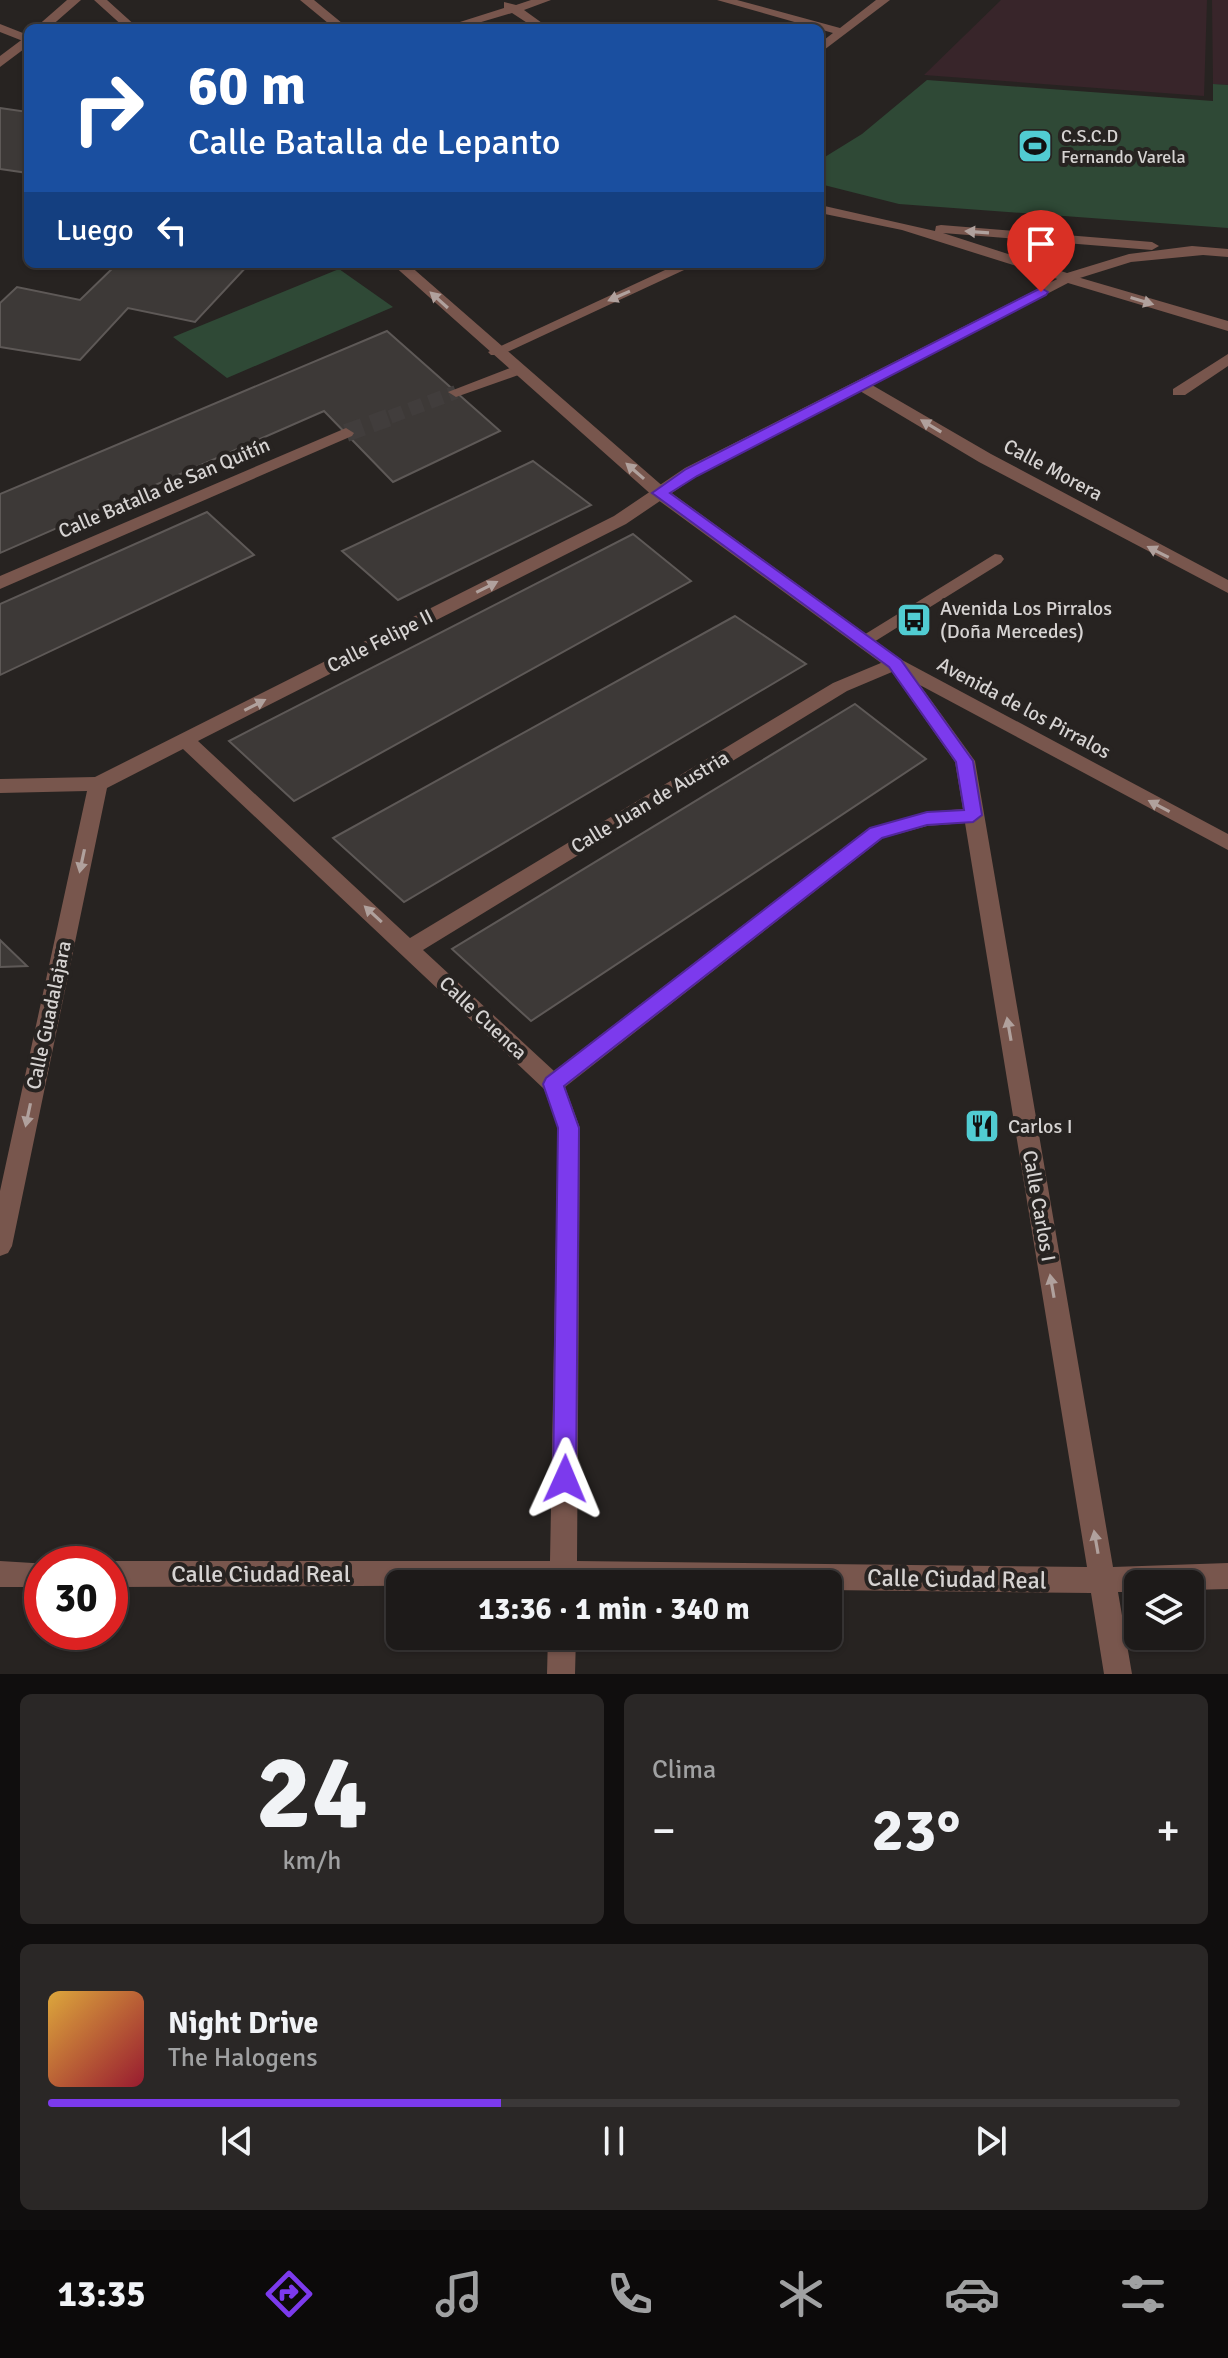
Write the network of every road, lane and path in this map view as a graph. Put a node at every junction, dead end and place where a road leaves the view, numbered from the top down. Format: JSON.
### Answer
{"nodes":[{"id":1,"x":75,"y":0,"type":"edge"},
{"id":2,"x":100,"y":0,"type":"edge"},
{"id":3,"x":306,"y":0,"type":"edge"},
{"id":4,"x":502,"y":0,"type":"edge"},
{"id":5,"x":545,"y":0,"type":"edge"},
{"id":6,"x":723,"y":0,"type":"edge"},
{"id":7,"x":884,"y":0,"type":"edge"},
{"id":8,"x":514,"y":9,"type":"junction"},
{"id":9,"x":46,"y":24,"type":"edge"},
{"id":10,"x":127,"y":24,"type":"edge"},
{"id":11,"x":337,"y":24,"type":"edge"},
{"id":12,"x":461,"y":24,"type":"edge"},
{"id":13,"x":537,"y":24,"type":"edge"},
{"id":14,"x":812,"y":24,"type":"edge"},
{"id":15,"x":824,"y":27,"type":"edge"},
{"id":16,"x":0,"y":28,"type":"edge"},
{"id":17,"x":842,"y":32,"type":"junction"},
{"id":18,"x":24,"y":37,"type":"edge"},
{"id":19,"x":24,"y":42,"type":"edge"},
{"id":20,"x":824,"y":46,"type":"edge"},
{"id":21,"x":0,"y":63,"type":"edge"},
{"id":22,"x":824,"y":210,"type":"edge"},
{"id":23,"x":905,"y":226,"type":"junction"},
{"id":24,"x":1083,"y":240,"type":"junction"},
{"id":25,"x":1203,"y":251,"type":"junction"},
{"id":26,"x":1228,"y":253,"type":"edge"},
{"id":27,"x":1100,"y":265,"type":"junction"},
{"id":28,"x":403,"y":268,"type":"edge"},
{"id":29,"x":681,"y":268,"type":"edge"},
{"id":30,"x":1067,"y":278,"type":"junction"},
{"id":31,"x":1228,"y":326,"type":"edge"},
{"id":32,"x":496,"y":352,"type":"junction"},
{"id":33,"x":1228,"y":359,"type":"edge"},
{"id":34,"x":518,"y":370,"type":"junction"},
{"id":35,"x":861,"y":385,"type":"junction"},
{"id":36,"x":456,"y":392,"type":"tunnel mouth"},
{"id":37,"x":1179,"y":392,"type":"dead end"},
{"id":38,"x":346,"y":433,"type":"tunnel mouth"},
{"id":39,"x":660,"y":493,"type":"junction"},
{"id":40,"x":995,"y":559,"type":"dead end"},
{"id":41,"x":0,"y":583,"type":"edge"},
{"id":42,"x":1228,"y":587,"type":"edge"},
{"id":43,"x":863,"y":641,"type":"junction"},
{"id":44,"x":895,"y":664,"type":"junction"},
{"id":45,"x":185,"y":740,"type":"junction"},
{"id":46,"x":98,"y":784,"type":"junction"},
{"id":47,"x":0,"y":786,"type":"edge"},
{"id":48,"x":973,"y":815,"type":"junction"},
{"id":49,"x":1228,"y":843,"type":"edge"},
{"id":50,"x":409,"y":948,"type":"junction"},
{"id":51,"x":553,"y":1084,"type":"junction"},
{"id":52,"x":0,"y":1246,"type":"edge"},
{"id":53,"x":563,"y":1570,"type":"edge"},
{"id":54,"x":0,"y":1574,"type":"edge"},
{"id":55,"x":24,"y":1574,"type":"edge"},
{"id":56,"x":128,"y":1574,"type":"edge"},
{"id":57,"x":1228,"y":1576,"type":"edge"},
{"id":58,"x":386,"y":1577,"type":"edge"},
{"id":59,"x":842,"y":1580,"type":"edge"},
{"id":60,"x":1102,"y":1580,"type":"junction"},
{"id":61,"x":562,"y":1650,"type":"edge"},
{"id":62,"x":561,"y":1674,"type":"edge"},
{"id":63,"x":1118,"y":1674,"type":"edge"}],
"edges":[{"from":1,"to":9,"type":"street"},
{"from":2,"to":10,"type":"street"},
{"from":3,"to":11,"type":"street"},
{"from":4,"to":8,"type":"street"},
{"from":5,"to":8,"type":"street"},
{"from":6,"to":14,"type":"street"},
{"from":7,"to":17,"type":"street"},
{"from":8,"to":12,"type":"street"},
{"from":8,"to":13,"type":"street"},
{"from":15,"to":17,"type":"street"},
{"from":16,"to":18,"type":"street"},
{"from":17,"to":20,"type":"street"},
{"from":19,"to":21,"type":"street"},
{"from":22,"to":23,"type":"street"},
{"from":24,"to":23,"type":"street","one_way":true},
{"from":23,"to":30,"type":"street"},
{"from":24,"to":25,"type":"street"},
{"from":24,"to":27,"type":"street"},
{"from":25,"to":26,"type":"street"},
{"from":25,"to":27,"type":"street","name":"Calle Felipe II"},
{"from":27,"to":30,"type":"street","name":"Calle Felipe II"},
{"from":32,"to":28,"type":"street","name":"Avenida de los Pirralos","one_way":true},
{"from":29,"to":32,"type":"street","one_way":true},
{"from":30,"to":31,"type":"street","one_way":true},
{"from":30,"to":35,"type":"street","name":"Calle Felipe II"},
{"from":32,"to":34,"type":"street","name":"Avenida de los Pirralos"},
{"from":33,"to":37,"type":"street"},
{"from":34,"to":36,"type":"street"},
{"from":39,"to":34,"type":"street","name":"Avenida de los Pirralos","one_way":true},
{"from":35,"to":39,"type":"street","name":"Calle Felipe II"},
{"from":42,"to":35,"type":"street","name":"Calle Morera","one_way":true},
{"from":38,"to":41,"type":"street","name":"Calle Batalla de San Quitín"},
{"from":39,"to":43,"type":"street","name":"Avenida de los Pirralos"},
{"from":45,"to":39,"type":"street","name":"Calle Felipe II","one_way":true},
{"from":40,"to":43,"type":"street"},
{"from":43,"to":44,"type":"street","name":"Avenida de los Pirralos"},
{"from":44,"to":48,"type":"street","name":"Calle Carlos I"},
{"from":49,"to":44,"type":"street","name":"Avenida de los Pirralos","one_way":true},
{"from":44,"to":50,"type":"street","name":"Calle Juan de Austria"},
{"from":45,"to":46,"type":"street","name":"Calle Felipe II"},
{"from":50,"to":45,"type":"street","name":"Calle Cuenca","one_way":true},
{"from":46,"to":47,"type":"street"},
{"from":46,"to":52,"type":"street","name":"Calle Guadalajara","one_way":true},
{"from":48,"to":51,"type":"street"},
{"from":60,"to":48,"type":"street","name":"Calle Carlos I","one_way":true},
{"from":50,"to":51,"type":"street","name":"Calle Cuenca"},
{"from":51,"to":53,"type":"street","name":"Calle Cuenca"},
{"from":54,"to":55,"type":"street"},
{"from":56,"to":58,"type":"street","name":"Calle Ciudad Real"},
{"from":57,"to":60,"type":"street","name":"Calle Ciudad Real"},
{"from":59,"to":60,"type":"street","name":"Calle Ciudad Real"},
{"from":60,"to":63,"type":"street","name":"Calle Carlos I"},
{"from":61,"to":62,"type":"street"}]}
